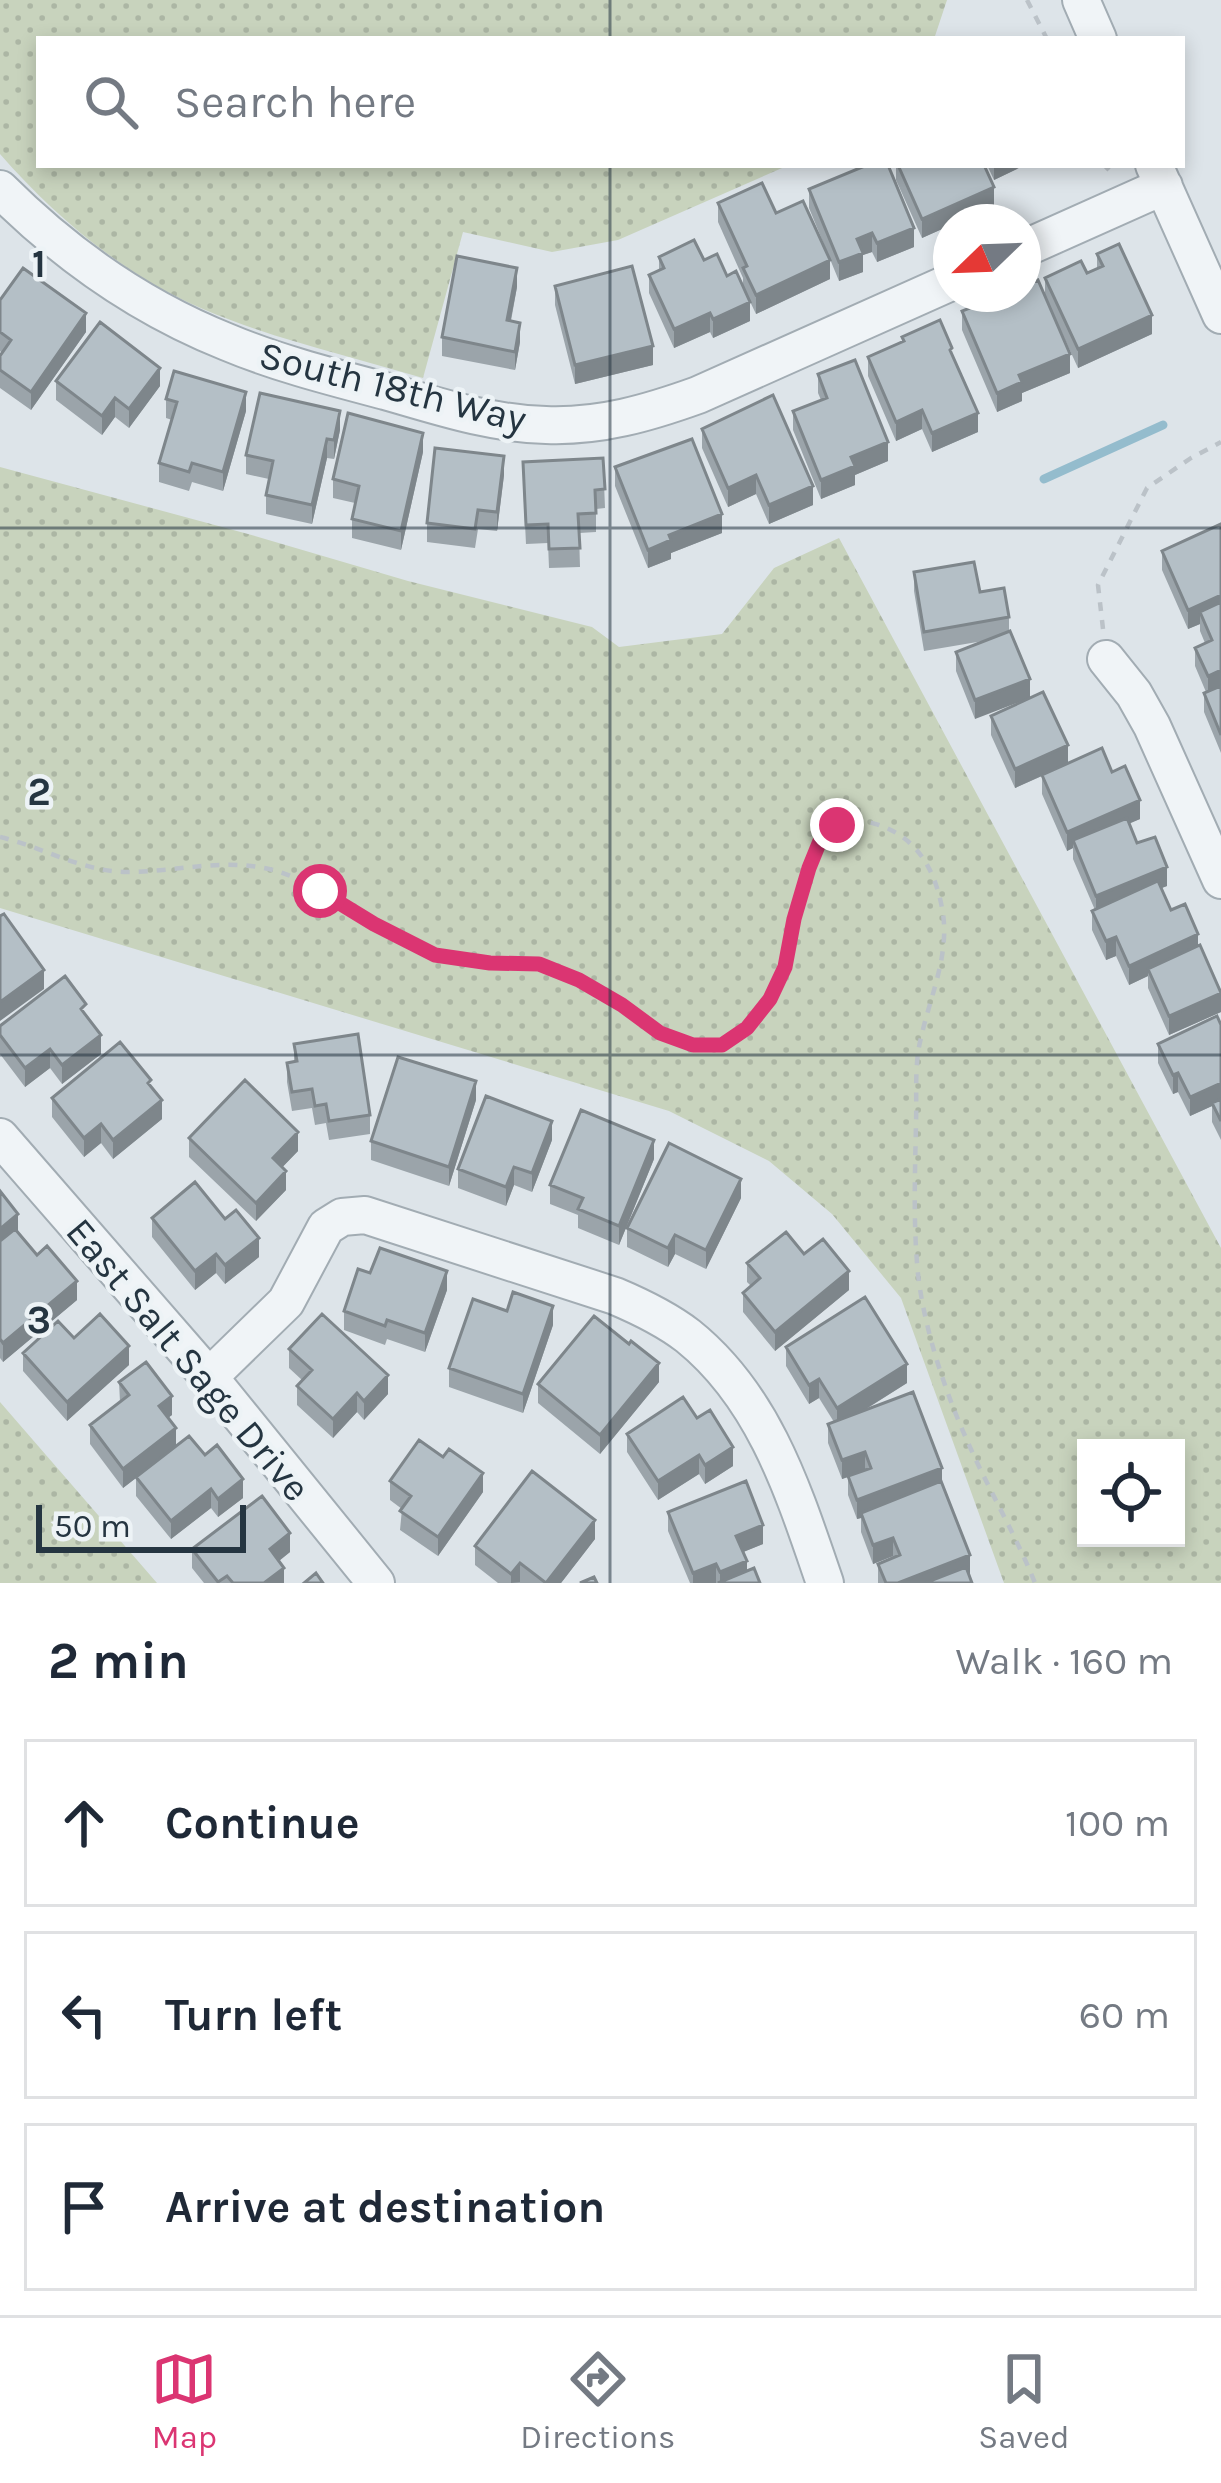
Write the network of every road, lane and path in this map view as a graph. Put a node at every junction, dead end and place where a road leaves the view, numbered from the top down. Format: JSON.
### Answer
{"nodes":[{"id":1,"x":1027,"y":0,"type":"edge"},
{"id":2,"x":1081,"y":0,"type":"edge"},
{"id":3,"x":1045,"y":36,"type":"edge"},
{"id":4,"x":1098,"y":36,"type":"edge"},
{"id":5,"x":1159,"y":176,"type":"edge"},
{"id":6,"x":0,"y":189,"type":"edge"},
{"id":7,"x":1041,"y":239,"type":"edge"},
{"id":8,"x":933,"y":289,"type":"edge"},
{"id":9,"x":1221,"y":315,"type":"edge"},
{"id":10,"x":1221,"y":442,"type":"edge"},
{"id":11,"x":1106,"y":659,"type":"joint"},
{"id":12,"x":0,"y":837,"type":"edge"},
{"id":13,"x":1221,"y":880,"type":"edge"},
{"id":14,"x":0,"y":1137,"type":"edge"},
{"id":15,"x":209,"y":1377,"type":"junction"},
{"id":16,"x":376,"y":1583,"type":"edge"},
{"id":17,"x":825,"y":1583,"type":"edge"},
{"id":18,"x":1035,"y":1583,"type":"edge"}],
"edges":[{"from":1,"to":3,"type":"path"},
{"from":2,"to":4,"type":"street"},
{"from":5,"to":7,"type":"street"},
{"from":5,"to":9,"type":"street"},
{"from":6,"to":8,"type":"street","name":"South 18th Way"},
{"from":10,"to":11,"type":"path"},
{"from":11,"to":13,"type":"street"},
{"from":12,"to":18,"type":"path"},
{"from":14,"to":15,"type":"street","name":"East Salt Sage Drive"},
{"from":15,"to":16,"type":"street","name":"East Salt Sage Drive"},
{"from":15,"to":17,"type":"street"}]}
